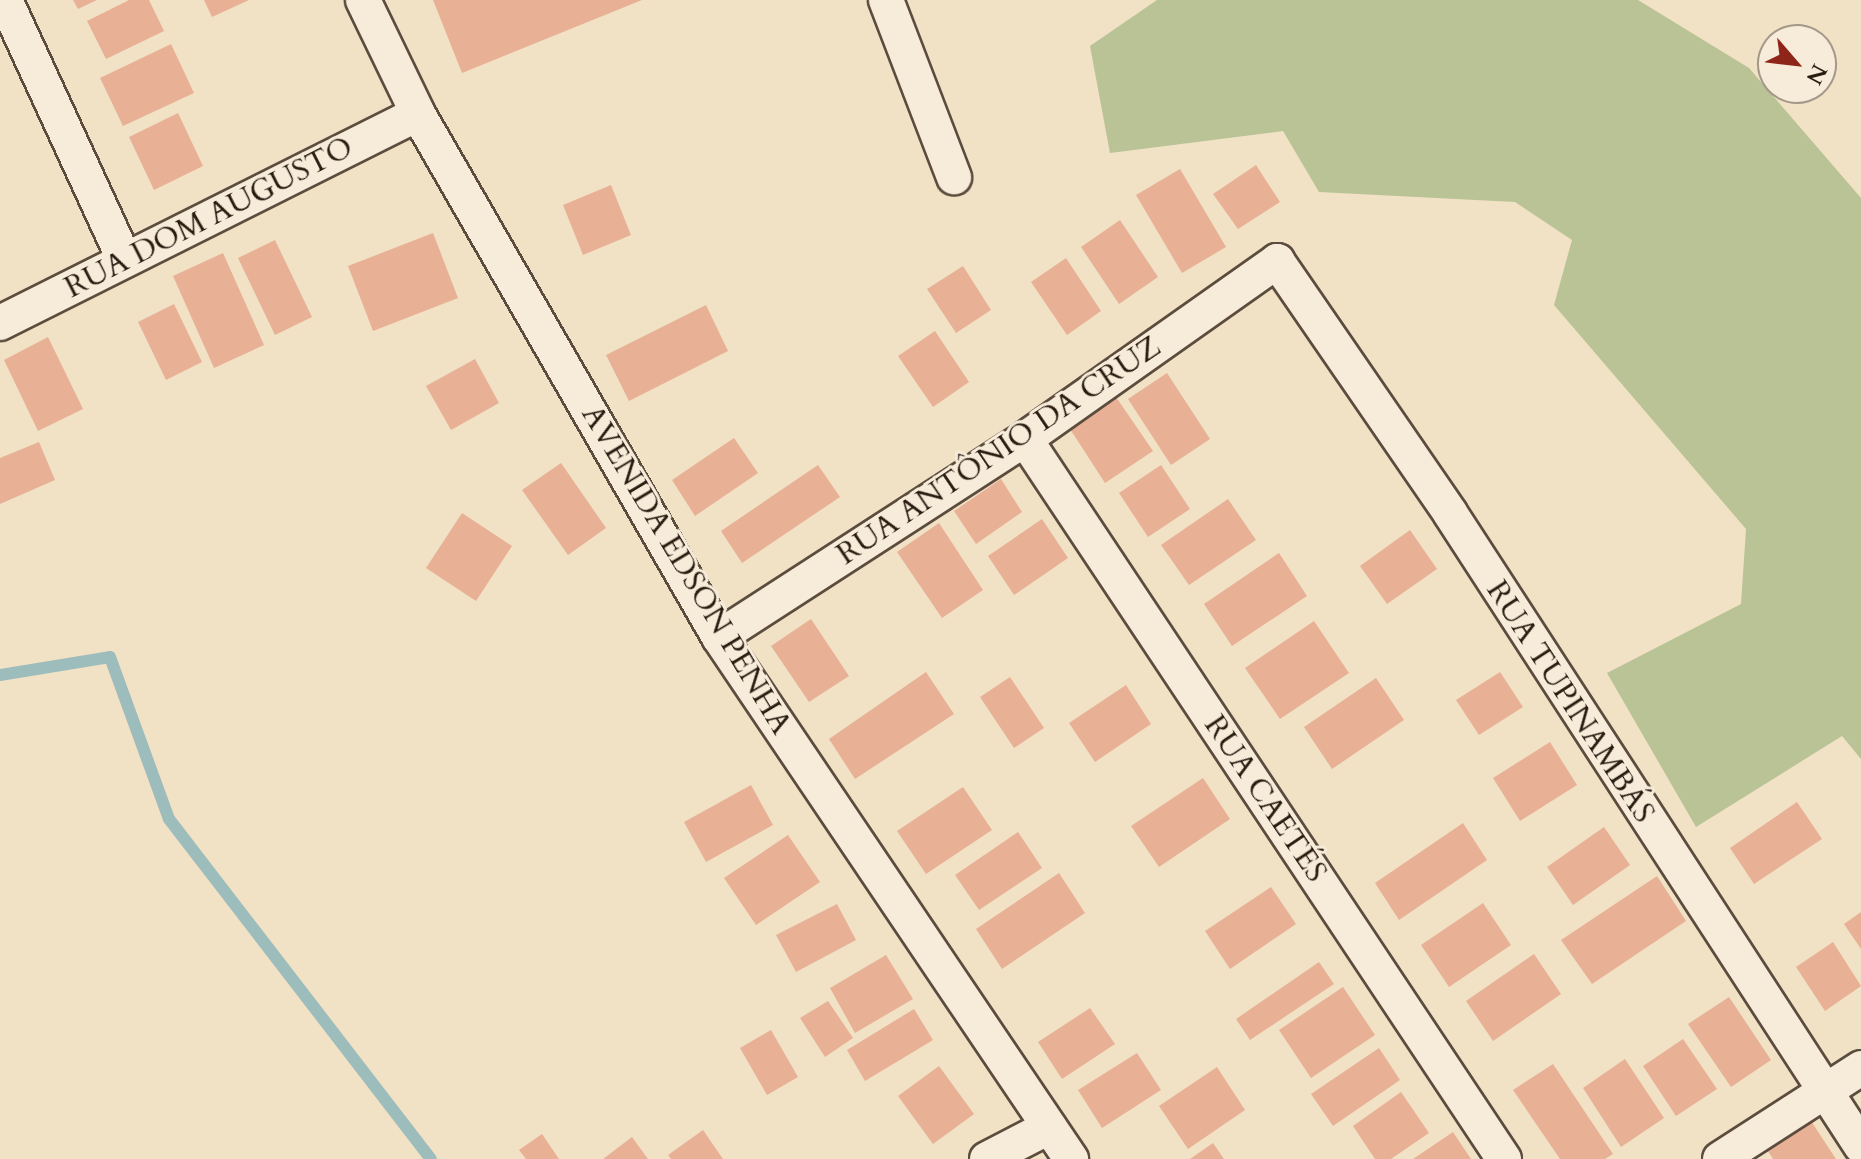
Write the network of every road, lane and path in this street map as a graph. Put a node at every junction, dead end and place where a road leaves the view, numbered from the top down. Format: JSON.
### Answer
{"nodes":[{"id":1,"x":5,"y":0,"type":"edge"},
{"id":2,"x":363,"y":0,"type":"edge"},
{"id":3,"x":886,"y":0,"type":"edge"},
{"id":4,"x":418,"y":114,"type":"junction"},
{"id":5,"x":954,"y":177,"type":"dead end"},
{"id":6,"x":124,"y":259,"type":"junction"},
{"id":7,"x":1277,"y":261,"type":"joint"},
{"id":8,"x":0,"y":323,"type":"edge"},
{"id":9,"x":1025,"y":439,"type":"junction"},
{"id":10,"x":719,"y":637,"type":"junction"},
{"id":11,"x":1861,"y":1068,"type":"edge"},
{"id":12,"x":1825,"y":1092,"type":"junction"},
{"id":13,"x":1049,"y":1127,"type":"junction"},
{"id":14,"x":1861,"y":1146,"type":"edge"},
{"id":15,"x":987,"y":1159,"type":"edge"},
{"id":16,"x":1071,"y":1159,"type":"edge"},
{"id":17,"x":1504,"y":1159,"type":"edge"},
{"id":18,"x":1720,"y":1159,"type":"edge"}],
"edges":[{"from":1,"to":6,"type":"street"},
{"from":2,"to":4,"type":"street","name":"AVENIDA EDSON PENHA"},
{"from":3,"to":5,"type":"street"},
{"from":4,"to":6,"type":"street","name":"RUA DOM AUGUSTO"},
{"from":4,"to":10,"type":"street","name":"AVENIDA EDSON PENHA"},
{"from":6,"to":8,"type":"street","name":"RUA DOM AUGUSTO"},
{"from":7,"to":9,"type":"street","name":"RUA ANTÔNIO DA CRUZ"},
{"from":7,"to":12,"type":"street","name":"RUA TUPINAMBÁS"},
{"from":9,"to":10,"type":"street","name":"RUA ANTÔNIO DA CRUZ"},
{"from":9,"to":17,"type":"street","name":"RUA CAETÉS"},
{"from":10,"to":13,"type":"street","name":"AVENIDA EDSON PENHA"},
{"from":11,"to":12,"type":"street"},
{"from":12,"to":14,"type":"street","name":"RUA TUPINAMBÁS"},
{"from":12,"to":18,"type":"street"},
{"from":13,"to":15,"type":"street"},
{"from":13,"to":16,"type":"street","name":"AVENIDA EDSON PENHA"}]}
